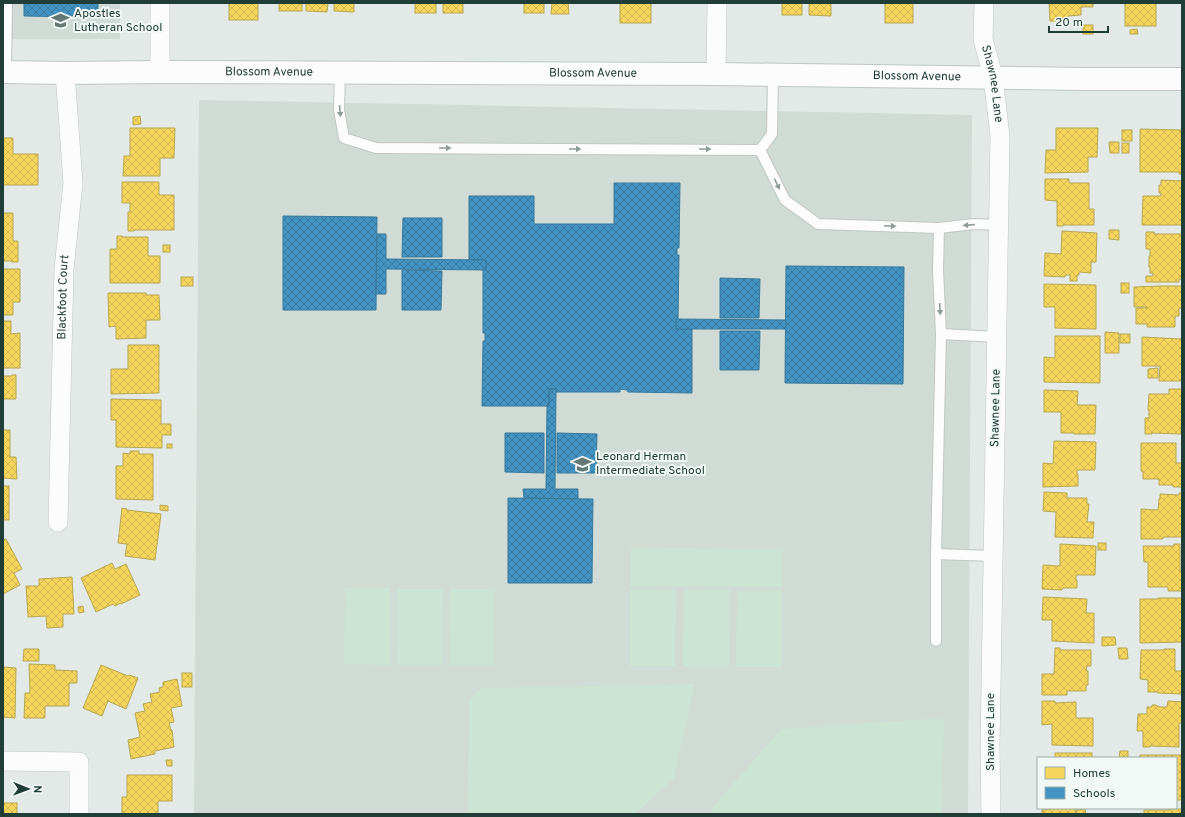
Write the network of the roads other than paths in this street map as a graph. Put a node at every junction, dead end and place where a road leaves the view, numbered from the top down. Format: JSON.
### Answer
{"nodes":[{"id":1,"x":8,"y":3,"type":"edge"},
{"id":2,"x":160,"y":3,"type":"edge"},
{"id":3,"x":717,"y":3,"type":"edge"},
{"id":4,"x":984,"y":3,"type":"edge"},
{"id":5,"x":4,"y":72,"type":"edge"},
{"id":6,"x":160,"y":72,"type":"junction"},
{"id":7,"x":340,"y":72,"type":"junction"},
{"id":8,"x":65,"y":73,"type":"junction"},
{"id":9,"x":716,"y":74,"type":"junction"},
{"id":10,"x":773,"y":75,"type":"junction"},
{"id":11,"x":993,"y":77,"type":"junction"},
{"id":12,"x":1182,"y":79,"type":"edge"},
{"id":13,"x":760,"y":150,"type":"junction"},
{"id":14,"x":999,"y":225,"type":"junction"},
{"id":15,"x":939,"y":228,"type":"junction"},
{"id":16,"x":941,"y":334,"type":"junction"},
{"id":17,"x":997,"y":337,"type":"junction"},
{"id":18,"x":58,"y":522,"type":"dead end"},
{"id":19,"x":936,"y":554,"type":"junction"},
{"id":20,"x":993,"y":556,"type":"junction"},
{"id":21,"x":936,"y":640,"type":"dead end"},
{"id":22,"x":3,"y":761,"type":"edge"},
{"id":23,"x":79,"y":814,"type":"edge"},
{"id":24,"x":991,"y":814,"type":"edge"}],
"edges":[{"from":1,"to":5,"type":"lane"},
{"from":2,"to":6,"type":"street"},
{"from":3,"to":9,"type":"street"},
{"from":4,"to":11,"type":"street","name":"Shawnee Lane"},
{"from":5,"to":8,"type":"street","name":"Blossom Avenue"},
{"from":6,"to":7,"type":"street","name":"Blossom Avenue"},
{"from":6,"to":8,"type":"street","name":"Blossom Avenue"},
{"from":7,"to":9,"type":"street","name":"Blossom Avenue"},
{"from":7,"to":13,"type":"lane","one_way":true},
{"from":8,"to":18,"type":"street","name":"Blackfoot Court"},
{"from":9,"to":10,"type":"street","name":"Blossom Avenue"},
{"from":10,"to":11,"type":"street","name":"Blossom Avenue"},
{"from":10,"to":13,"type":"lane"},
{"from":11,"to":12,"type":"street","name":"Blossom Avenue"},
{"from":11,"to":14,"type":"street","name":"Shawnee Lane"},
{"from":13,"to":15,"type":"lane","one_way":true},
{"from":14,"to":15,"type":"lane","one_way":true},
{"from":14,"to":17,"type":"street","name":"Shawnee Lane"},
{"from":15,"to":16,"type":"lane","one_way":true},
{"from":16,"to":17,"type":"lane"},
{"from":16,"to":19,"type":"lane"},
{"from":17,"to":20,"type":"street","name":"Shawnee Lane"},
{"from":19,"to":20,"type":"lane"},
{"from":19,"to":21,"type":"lane"},
{"from":20,"to":24,"type":"street","name":"Shawnee Lane"},
{"from":22,"to":23,"type":"street"}]}
